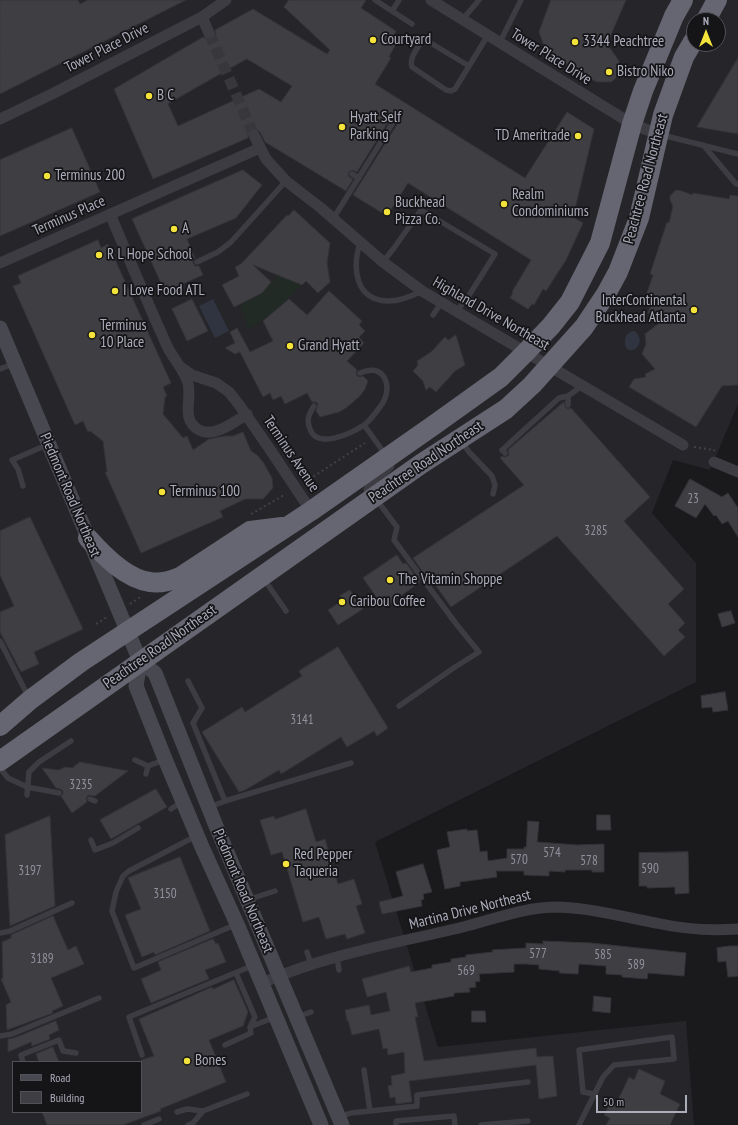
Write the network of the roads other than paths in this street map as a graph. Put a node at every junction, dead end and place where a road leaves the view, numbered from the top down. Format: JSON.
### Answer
{"nodes":[{"id":1,"x":226,"y":0,"type":"edge"},
{"id":2,"x":375,"y":0,"type":"edge"},
{"id":3,"x":399,"y":0,"type":"edge"},
{"id":4,"x":431,"y":0,"type":"edge"},
{"id":5,"x":479,"y":0,"type":"edge"},
{"id":6,"x":521,"y":0,"type":"edge"},
{"id":7,"x":683,"y":0,"type":"edge"},
{"id":8,"x":717,"y":0,"type":"edge"},
{"id":9,"x":392,"y":11,"type":"junction"},
{"id":10,"x":710,"y":12,"type":"edge"},
{"id":11,"x":202,"y":17,"type":"junction"},
{"id":12,"x":463,"y":19,"type":"junction"},
{"id":13,"x":412,"y":24,"type":"dead end"},
{"id":14,"x":209,"y":33,"type":"tunnel mouth"},
{"id":15,"x":488,"y":35,"type":"junction"},
{"id":16,"x":500,"y":42,"type":"junction"},
{"id":17,"x":687,"y":52,"type":"edge"},
{"id":18,"x":468,"y":66,"type":"junction"},
{"id":19,"x":397,"y":116,"type":"dead end"},
{"id":20,"x":0,"y":119,"type":"edge"},
{"id":21,"x":632,"y":124,"type":"junction"},
{"id":22,"x":658,"y":134,"type":"junction"},
{"id":23,"x":254,"y":136,"type":"tunnel mouth"},
{"id":24,"x":704,"y":145,"type":"junction"},
{"id":25,"x":260,"y":148,"type":"junction"},
{"id":26,"x":738,"y":154,"type":"edge"},
{"id":27,"x":352,"y":174,"type":"dead end"},
{"id":28,"x":359,"y":178,"type":"junction"},
{"id":29,"x":286,"y":181,"type":"junction"},
{"id":30,"x":738,"y":184,"type":"edge"},
{"id":31,"x":110,"y":214,"type":"junction"},
{"id":32,"x":333,"y":219,"type":"junction"},
{"id":33,"x":360,"y":243,"type":"junction"},
{"id":34,"x":197,"y":262,"type":"dead end"},
{"id":35,"x":383,"y":262,"type":"junction"},
{"id":36,"x":0,"y":264,"type":"edge"},
{"id":37,"x":422,"y":291,"type":"junction"},
{"id":38,"x":441,"y":303,"type":"junction"},
{"id":39,"x":456,"y":312,"type":"junction"},
{"id":40,"x":433,"y":315,"type":"dead end"},
{"id":41,"x":0,"y":328,"type":"edge"},
{"id":42,"x":526,"y":352,"type":"junction"},
{"id":43,"x":15,"y":363,"type":"junction"},
{"id":44,"x":550,"y":365,"type":"junction"},
{"id":45,"x":180,"y":367,"type":"junction"},
{"id":46,"x":0,"y":369,"type":"edge"},
{"id":47,"x":360,"y":373,"type":"dead end"},
{"id":48,"x":582,"y":386,"type":"junction"},
{"id":49,"x":568,"y":396,"type":"junction"},
{"id":50,"x":568,"y":405,"type":"dead end"},
{"id":51,"x":314,"y":406,"type":"dead end"},
{"id":52,"x":246,"y":414,"type":"junction"},
{"id":53,"x":364,"y":424,"type":"junction"},
{"id":54,"x":434,"y":425,"type":"junction"},
{"id":55,"x":459,"y":439,"type":"junction"},
{"id":56,"x":49,"y":444,"type":"junction"},
{"id":57,"x":683,"y":445,"type":"road end"},
{"id":58,"x":505,"y":453,"type":"dead end"},
{"id":59,"x":388,"y":457,"type":"junction"},
{"id":60,"x":714,"y":462,"type":"road end"},
{"id":61,"x":738,"y":472,"type":"edge"},
{"id":62,"x":23,"y":486,"type":"dead end"},
{"id":63,"x":493,"y":494,"type":"dead end"},
{"id":64,"x":374,"y":497,"type":"junction"},
{"id":65,"x":311,"y":511,"type":"junction"},
{"id":66,"x":288,"y":526,"type":"junction"},
{"id":67,"x":88,"y":538,"type":"junction"},
{"id":68,"x":261,"y":576,"type":"junction"},
{"id":69,"x":286,"y":611,"type":"dead end"},
{"id":70,"x":128,"y":631,"type":"junction"},
{"id":71,"x":0,"y":641,"type":"edge"},
{"id":72,"x":140,"y":661,"type":"junction"},
{"id":73,"x":188,"y":681,"type":"dead end"},
{"id":74,"x":30,"y":700,"type":"junction"},
{"id":75,"x":399,"y":706,"type":"dead end"},
{"id":76,"x":0,"y":726,"type":"edge"},
{"id":77,"x":71,"y":741,"type":"dead end"},
{"id":78,"x":165,"y":759,"type":"junction"},
{"id":79,"x":0,"y":760,"type":"edge"},
{"id":80,"x":135,"y":760,"type":"dead end"},
{"id":81,"x":351,"y":763,"type":"dead end"},
{"id":82,"x":148,"y":766,"type":"junction"},
{"id":83,"x":0,"y":768,"type":"edge"},
{"id":84,"x":146,"y":774,"type":"dead end"},
{"id":85,"x":27,"y":787,"type":"junction"},
{"id":86,"x":59,"y":793,"type":"dead end"},
{"id":87,"x":27,"y":795,"type":"dead end"},
{"id":88,"x":225,"y":801,"type":"junction"},
{"id":89,"x":209,"y":808,"type":"junction"},
{"id":90,"x":138,"y":828,"type":"dead end"},
{"id":91,"x":197,"y":836,"type":"junction"},
{"id":92,"x":91,"y":840,"type":"dead end"},
{"id":93,"x":275,"y":891,"type":"dead end"},
{"id":94,"x":247,"y":900,"type":"junction"},
{"id":95,"x":72,"y":903,"type":"dead end"},
{"id":96,"x":237,"y":924,"type":"junction"},
{"id":97,"x":738,"y":929,"type":"edge"},
{"id":98,"x":0,"y":934,"type":"edge"},
{"id":99,"x":307,"y":952,"type":"dead end"},
{"id":100,"x":337,"y":957,"type":"junction"},
{"id":101,"x":311,"y":964,"type":"junction"},
{"id":102,"x":254,"y":965,"type":"junction"},
{"id":103,"x":339,"y":970,"type":"dead end"},
{"id":104,"x":236,"y":973,"type":"junction"},
{"id":105,"x":279,"y":975,"type":"junction"},
{"id":106,"x":262,"y":983,"type":"junction"},
{"id":107,"x":99,"y":998,"type":"dead end"},
{"id":108,"x":311,"y":1012,"type":"dead end"},
{"id":109,"x":276,"y":1016,"type":"junction"},
{"id":110,"x":297,"y":1017,"type":"junction"},
{"id":111,"x":250,"y":1027,"type":"junction"},
{"id":112,"x":0,"y":1036,"type":"edge"},
{"id":113,"x":225,"y":1045,"type":"dead end"},
{"id":114,"x":76,"y":1053,"type":"dead end"},
{"id":115,"x":142,"y":1055,"type":"dead end"},
{"id":116,"x":23,"y":1061,"type":"edge"},
{"id":117,"x":364,"y":1070,"type":"dead end"},
{"id":118,"x":528,"y":1082,"type":"dead end"},
{"id":119,"x":247,"y":1094,"type":"dead end"},
{"id":120,"x":595,"y":1094,"type":"junction"},
{"id":121,"x":203,"y":1111,"type":"junction"},
{"id":122,"x":370,"y":1111,"type":"junction"},
{"id":123,"x":177,"y":1112,"type":"dead end"},
{"id":124,"x":159,"y":1119,"type":"dead end"},
{"id":125,"x":340,"y":1121,"type":"edge"},
{"id":126,"x":528,"y":1121,"type":"dead end"},
{"id":127,"x":144,"y":1125,"type":"edge"},
{"id":128,"x":188,"y":1125,"type":"edge"},
{"id":129,"x":321,"y":1125,"type":"edge"},
{"id":130,"x":396,"y":1125,"type":"edge"},
{"id":131,"x":455,"y":1125,"type":"edge"},
{"id":132,"x":480,"y":1125,"type":"edge"},
{"id":133,"x":579,"y":1125,"type":"edge"}],
"edges":[{"from":1,"to":11,"type":"street","name":"Tower Place Drive"},
{"from":2,"to":9,"type":"lane"},
{"from":3,"to":9,"type":"lane"},
{"from":4,"to":12,"type":"street","name":"Tower Place Drive"},
{"from":5,"to":12,"type":"lane"},
{"from":6,"to":16,"type":"lane"},
{"from":7,"to":21,"type":"highway","name":"Peachtree Road Northeast"},
{"from":8,"to":10,"type":"highway"},
{"from":9,"to":13,"type":"lane"},
{"from":11,"to":14,"type":"street"},
{"from":11,"to":20,"type":"street","name":"Tower Place Drive"},
{"from":12,"to":15,"type":"street","name":"Tower Place Drive"},
{"from":15,"to":16,"type":"street","name":"Tower Place Drive"},
{"from":15,"to":18,"type":"lane"},
{"from":16,"to":21,"type":"street","name":"Tower Place Drive"},
{"from":17,"to":22,"type":"highway","name":"Peachtree Road Northeast"},
{"from":18,"to":18,"type":"lane"},
{"from":19,"to":28,"type":"lane"},
{"from":21,"to":22,"type":"street","name":"Tower Place Drive"},
{"from":21,"to":42,"type":"highway","name":"Peachtree Road Northeast"},
{"from":22,"to":24,"type":"lane"},
{"from":22,"to":44,"type":"highway","name":"Peachtree Road Northeast"},
{"from":23,"to":25,"type":"street","name":"Highland Drive Northeast"},
{"from":24,"to":26,"type":"lane"},
{"from":24,"to":30,"type":"lane"},
{"from":25,"to":29,"type":"street","name":"Highland Drive Northeast"},
{"from":25,"to":31,"type":"street","name":"Terminus Place"},
{"from":27,"to":28,"type":"lane"},
{"from":28,"to":32,"type":"lane"},
{"from":29,"to":32,"type":"street","name":"Highland Drive Northeast"},
{"from":29,"to":34,"type":"lane"},
{"from":31,"to":36,"type":"street","name":"Terminus Place"},
{"from":31,"to":45,"type":"street","name":"Terminus Avenue"},
{"from":32,"to":33,"type":"street","name":"Highland Drive Northeast"},
{"from":33,"to":35,"type":"street","name":"Highland Drive Northeast"},
{"from":33,"to":37,"type":"lane"},
{"from":35,"to":37,"type":"street","name":"Highland Drive Northeast"},
{"from":35,"to":39,"type":"lane"},
{"from":37,"to":38,"type":"street","name":"Highland Drive Northeast"},
{"from":38,"to":39,"type":"street","name":"Highland Drive Northeast"},
{"from":38,"to":40,"type":"lane"},
{"from":39,"to":42,"type":"street","name":"Highland Drive Northeast"},
{"from":41,"to":43,"type":"main road","name":"Piedmont Road Northeast"},
{"from":42,"to":44,"type":"street","name":"Highland Drive Northeast"},
{"from":42,"to":54,"type":"highway","name":"Peachtree Road Northeast"},
{"from":43,"to":46,"type":"lane"},
{"from":43,"to":56,"type":"main road","name":"Piedmont Road Northeast"},
{"from":44,"to":48,"type":"street","name":"Highland Drive Northeast"},
{"from":44,"to":55,"type":"highway","name":"Peachtree Road Northeast"},
{"from":45,"to":52,"type":"street","name":"Terminus Avenue"},
{"from":45,"to":52,"type":"street","name":"Terminus Avenue"},
{"from":47,"to":53,"type":"lane"},
{"from":48,"to":49,"type":"lane"},
{"from":48,"to":57,"type":"street","name":"Highland Drive Northeast"},
{"from":49,"to":50,"type":"lane"},
{"from":49,"to":58,"type":"lane"},
{"from":51,"to":53,"type":"lane"},
{"from":52,"to":65,"type":"street","name":"Terminus Avenue"},
{"from":53,"to":59,"type":"lane"},
{"from":54,"to":59,"type":"highway","name":"Peachtree Road Northeast"},
{"from":54,"to":64,"type":"street"},
{"from":55,"to":63,"type":"lane"},
{"from":55,"to":64,"type":"highway","name":"Peachtree Road Northeast"},
{"from":56,"to":62,"type":"lane"},
{"from":56,"to":67,"type":"main road","name":"Piedmont Road Northeast"},
{"from":59,"to":65,"type":"highway","name":"Peachtree Road Northeast"},
{"from":60,"to":61,"type":"street"},
{"from":64,"to":68,"type":"highway","name":"Peachtree Road Northeast"},
{"from":64,"to":75,"type":"lane"},
{"from":65,"to":66,"type":"highway","name":"Peachtree Road Northeast"},
{"from":66,"to":67,"type":"highway"},
{"from":66,"to":70,"type":"highway","name":"Peachtree Road Northeast"},
{"from":67,"to":70,"type":"main road","name":"Piedmont Road Northeast"},
{"from":68,"to":69,"type":"lane"},
{"from":68,"to":72,"type":"highway","name":"Peachtree Road Northeast"},
{"from":70,"to":72,"type":"main road","name":"Piedmont Road Northeast"},
{"from":70,"to":74,"type":"highway","name":"Peachtree Road Northeast"},
{"from":71,"to":74,"type":"lane"},
{"from":72,"to":78,"type":"main road","name":"Piedmont Road Northeast"},
{"from":72,"to":79,"type":"highway","name":"Peachtree Road Northeast"},
{"from":72,"to":89,"type":"main road","name":"Piedmont Road Northeast"},
{"from":73,"to":88,"type":"lane"},
{"from":74,"to":76,"type":"highway","name":"Peachtree Road Northeast"},
{"from":77,"to":85,"type":"lane"},
{"from":78,"to":82,"type":"lane"},
{"from":78,"to":91,"type":"main road","name":"Piedmont Road Northeast"},
{"from":80,"to":82,"type":"lane"},
{"from":81,"to":88,"type":"lane"},
{"from":82,"to":84,"type":"lane"},
{"from":83,"to":85,"type":"lane"},
{"from":85,"to":86,"type":"lane"},
{"from":85,"to":87,"type":"lane"},
{"from":88,"to":89,"type":"lane"},
{"from":89,"to":94,"type":"main road","name":"Piedmont Road Northeast"},
{"from":90,"to":92,"type":"lane"},
{"from":91,"to":96,"type":"main road","name":"Piedmont Road Northeast"},
{"from":91,"to":96,"type":"lane"},
{"from":93,"to":94,"type":"lane"},
{"from":94,"to":105,"type":"main road","name":"Piedmont Road Northeast"},
{"from":95,"to":98,"type":"lane"},
{"from":96,"to":102,"type":"main road","name":"Piedmont Road Northeast"},
{"from":97,"to":100,"type":"street","name":"Martina Drive Northeast"},
{"from":99,"to":101,"type":"lane"},
{"from":100,"to":101,"type":"street","name":"Martina Drive Northeast"},
{"from":100,"to":103,"type":"lane"},
{"from":101,"to":105,"type":"street","name":"Martina Drive Northeast"},
{"from":102,"to":104,"type":"lane"},
{"from":102,"to":106,"type":"main road","name":"Piedmont Road Northeast"},
{"from":104,"to":111,"type":"lane"},
{"from":104,"to":115,"type":"lane"},
{"from":105,"to":106,"type":"street","name":"Martina Drive Northeast"},
{"from":105,"to":110,"type":"main road","name":"Piedmont Road Northeast"},
{"from":106,"to":109,"type":"main road","name":"Piedmont Road Northeast"},
{"from":107,"to":112,"type":"lane"},
{"from":108,"to":110,"type":"lane"},
{"from":109,"to":111,"type":"lane"},
{"from":109,"to":129,"type":"main road","name":"Piedmont Road Northeast"},
{"from":110,"to":125,"type":"main road","name":"Piedmont Road Northeast"},
{"from":111,"to":113,"type":"lane"},
{"from":114,"to":116,"type":"lane"},
{"from":117,"to":122,"type":"lane"},
{"from":118,"to":122,"type":"lane"},
{"from":119,"to":121,"type":"lane"},
{"from":120,"to":120,"type":"lane"},
{"from":120,"to":133,"type":"lane"},
{"from":121,"to":123,"type":"lane"},
{"from":121,"to":128,"type":"lane"},
{"from":122,"to":125,"type":"lane"},
{"from":124,"to":127,"type":"lane"},
{"from":126,"to":132,"type":"lane"},
{"from":130,"to":131,"type":"lane"}]}
